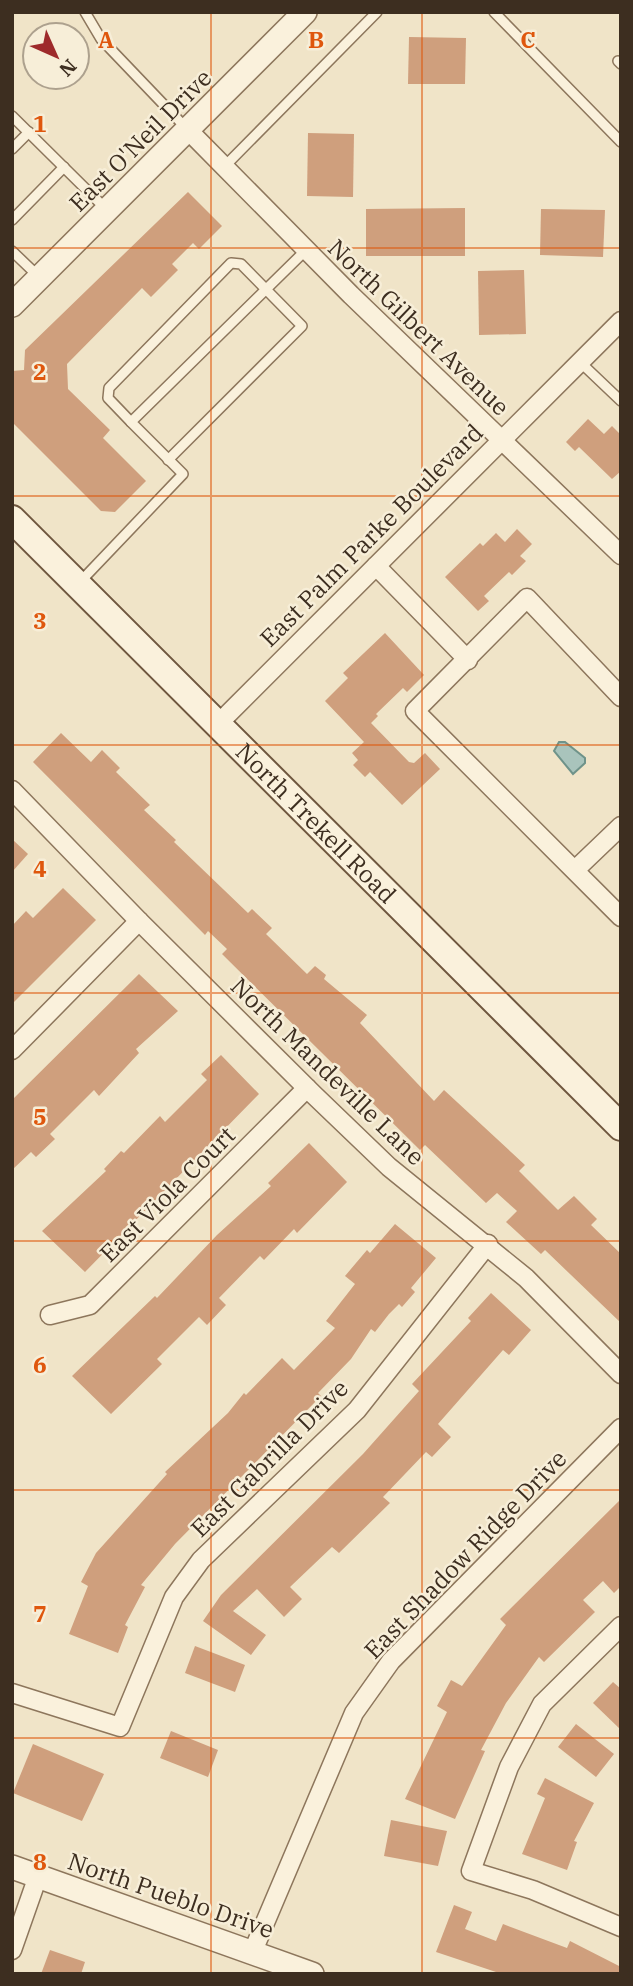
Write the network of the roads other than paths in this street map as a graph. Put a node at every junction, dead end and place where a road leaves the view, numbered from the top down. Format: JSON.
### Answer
{"nodes":[{"id":1,"x":85,"y":12,"type":"edge"},
{"id":2,"x":305,"y":12,"type":"edge"},
{"id":3,"x":377,"y":12,"type":"edge"},
{"id":4,"x":494,"y":12,"type":"edge"},
{"id":5,"x":12,"y":116,"type":"edge"},
{"id":6,"x":188,"y":130,"type":"junction"},
{"id":7,"x":29,"y":132,"type":"junction"},
{"id":8,"x":621,"y":142,"type":"edge"},
{"id":9,"x":12,"y":149,"type":"edge"},
{"id":10,"x":64,"y":167,"type":"junction"},
{"id":11,"x":224,"y":167,"type":"junction"},
{"id":12,"x":107,"y":210,"type":"junction"},
{"id":13,"x":12,"y":220,"type":"edge"},
{"id":14,"x":306,"y":250,"type":"junction"},
{"id":15,"x":12,"y":251,"type":"edge"},
{"id":16,"x":40,"y":277,"type":"junction"},
{"id":17,"x":266,"y":290,"type":"junction"},
{"id":18,"x":12,"y":304,"type":"edge"},
{"id":19,"x":621,"y":321,"type":"edge"},
{"id":20,"x":580,"y":362,"type":"junction"},
{"id":21,"x":621,"y":401,"type":"edge"},
{"id":22,"x":131,"y":422,"type":"junction"},
{"id":23,"x":499,"y":441,"type":"junction"},
{"id":24,"x":168,"y":460,"type":"junction"},
{"id":25,"x":12,"y":519,"type":"edge"},
{"id":26,"x":621,"y":555,"type":"edge"},
{"id":27,"x":376,"y":566,"type":"junction"},
{"id":28,"x":78,"y":585,"type":"junction"},
{"id":29,"x":468,"y":660,"type":"junction"},
{"id":30,"x":621,"y":697,"type":"edge"},
{"id":31,"x":217,"y":725,"type":"junction"},
{"id":32,"x":12,"y":790,"type":"edge"},
{"id":33,"x":621,"y":826,"type":"edge"},
{"id":34,"x":575,"y":870,"type":"junction"},
{"id":35,"x":621,"y":917,"type":"edge"},
{"id":36,"x":139,"y":921,"type":"junction"},
{"id":37,"x":12,"y":1050,"type":"edge"},
{"id":38,"x":307,"y":1088,"type":"junction"},
{"id":39,"x":621,"y":1127,"type":"edge"},
{"id":40,"x":488,"y":1244,"type":"junction"},
{"id":41,"x":50,"y":1315,"type":"dead end"},
{"id":42,"x":621,"y":1374,"type":"edge"},
{"id":43,"x":621,"y":1428,"type":"edge"},
{"id":44,"x":621,"y":1626,"type":"edge"},
{"id":45,"x":12,"y":1693,"type":"edge"},
{"id":46,"x":12,"y":1867,"type":"edge"},
{"id":47,"x":38,"y":1876,"type":"junction"},
{"id":48,"x":621,"y":1927,"type":"edge"},
{"id":49,"x":12,"y":1950,"type":"edge"},
{"id":50,"x":253,"y":1951,"type":"junction"},
{"id":51,"x":312,"y":1974,"type":"edge"}],
"edges":[{"from":1,"to":6,"type":"lane"},
{"from":2,"to":6,"type":"street","name":"East O'Neil Drive"},
{"from":3,"to":11,"type":"lane"},
{"from":4,"to":8,"type":"lane"},
{"from":5,"to":7,"type":"lane"},
{"from":6,"to":11,"type":"street","name":"North Gilbert Avenue"},
{"from":6,"to":12,"type":"street","name":"East O'Neil Drive"},
{"from":7,"to":9,"type":"lane"},
{"from":7,"to":10,"type":"lane"},
{"from":10,"to":12,"type":"lane"},
{"from":10,"to":13,"type":"lane"},
{"from":11,"to":14,"type":"street","name":"North Gilbert Avenue"},
{"from":12,"to":16,"type":"street","name":"East O'Neil Drive"},
{"from":14,"to":17,"type":"lane"},
{"from":14,"to":23,"type":"street","name":"North Gilbert Avenue"},
{"from":15,"to":16,"type":"lane"},
{"from":16,"to":18,"type":"street","name":"East O'Neil Drive"},
{"from":17,"to":22,"type":"lane"},
{"from":17,"to":22,"type":"lane"},
{"from":17,"to":24,"type":"lane"},
{"from":19,"to":20,"type":"street","name":"East Palm Parke Boulevard"},
{"from":20,"to":21,"type":"lane"},
{"from":20,"to":23,"type":"street","name":"East Palm Parke Boulevard"},
{"from":22,"to":24,"type":"lane"},
{"from":23,"to":26,"type":"street","name":"North Gilbert Avenue"},
{"from":23,"to":27,"type":"street","name":"East Palm Parke Boulevard"},
{"from":24,"to":28,"type":"lane"},
{"from":25,"to":28,"type":"main road","name":"North Trekell Road"},
{"from":27,"to":29,"type":"street"},
{"from":27,"to":31,"type":"street","name":"East Palm Parke Boulevard"},
{"from":28,"to":31,"type":"main road","name":"North Trekell Road"},
{"from":29,"to":30,"type":"street"},
{"from":29,"to":34,"type":"street"},
{"from":31,"to":39,"type":"main road","name":"North Trekell Road"},
{"from":32,"to":36,"type":"street","name":"North Mandeville Lane"},
{"from":33,"to":34,"type":"street"},
{"from":34,"to":35,"type":"street"},
{"from":36,"to":37,"type":"street"},
{"from":36,"to":38,"type":"street","name":"North Mandeville Lane"},
{"from":38,"to":40,"type":"street","name":"North Mandeville Lane"},
{"from":38,"to":41,"type":"street","name":"East Viola Court"},
{"from":40,"to":42,"type":"street","name":"North Mandeville Lane"},
{"from":40,"to":45,"type":"street","name":"East Gabrilla Drive"},
{"from":43,"to":50,"type":"street","name":"East Shadow Ridge Drive"},
{"from":44,"to":48,"type":"street"},
{"from":46,"to":47,"type":"street","name":"North Pueblo Drive"},
{"from":47,"to":49,"type":"street"},
{"from":47,"to":50,"type":"street","name":"North Pueblo Drive"},
{"from":50,"to":51,"type":"street","name":"North Pueblo Drive"}]}
